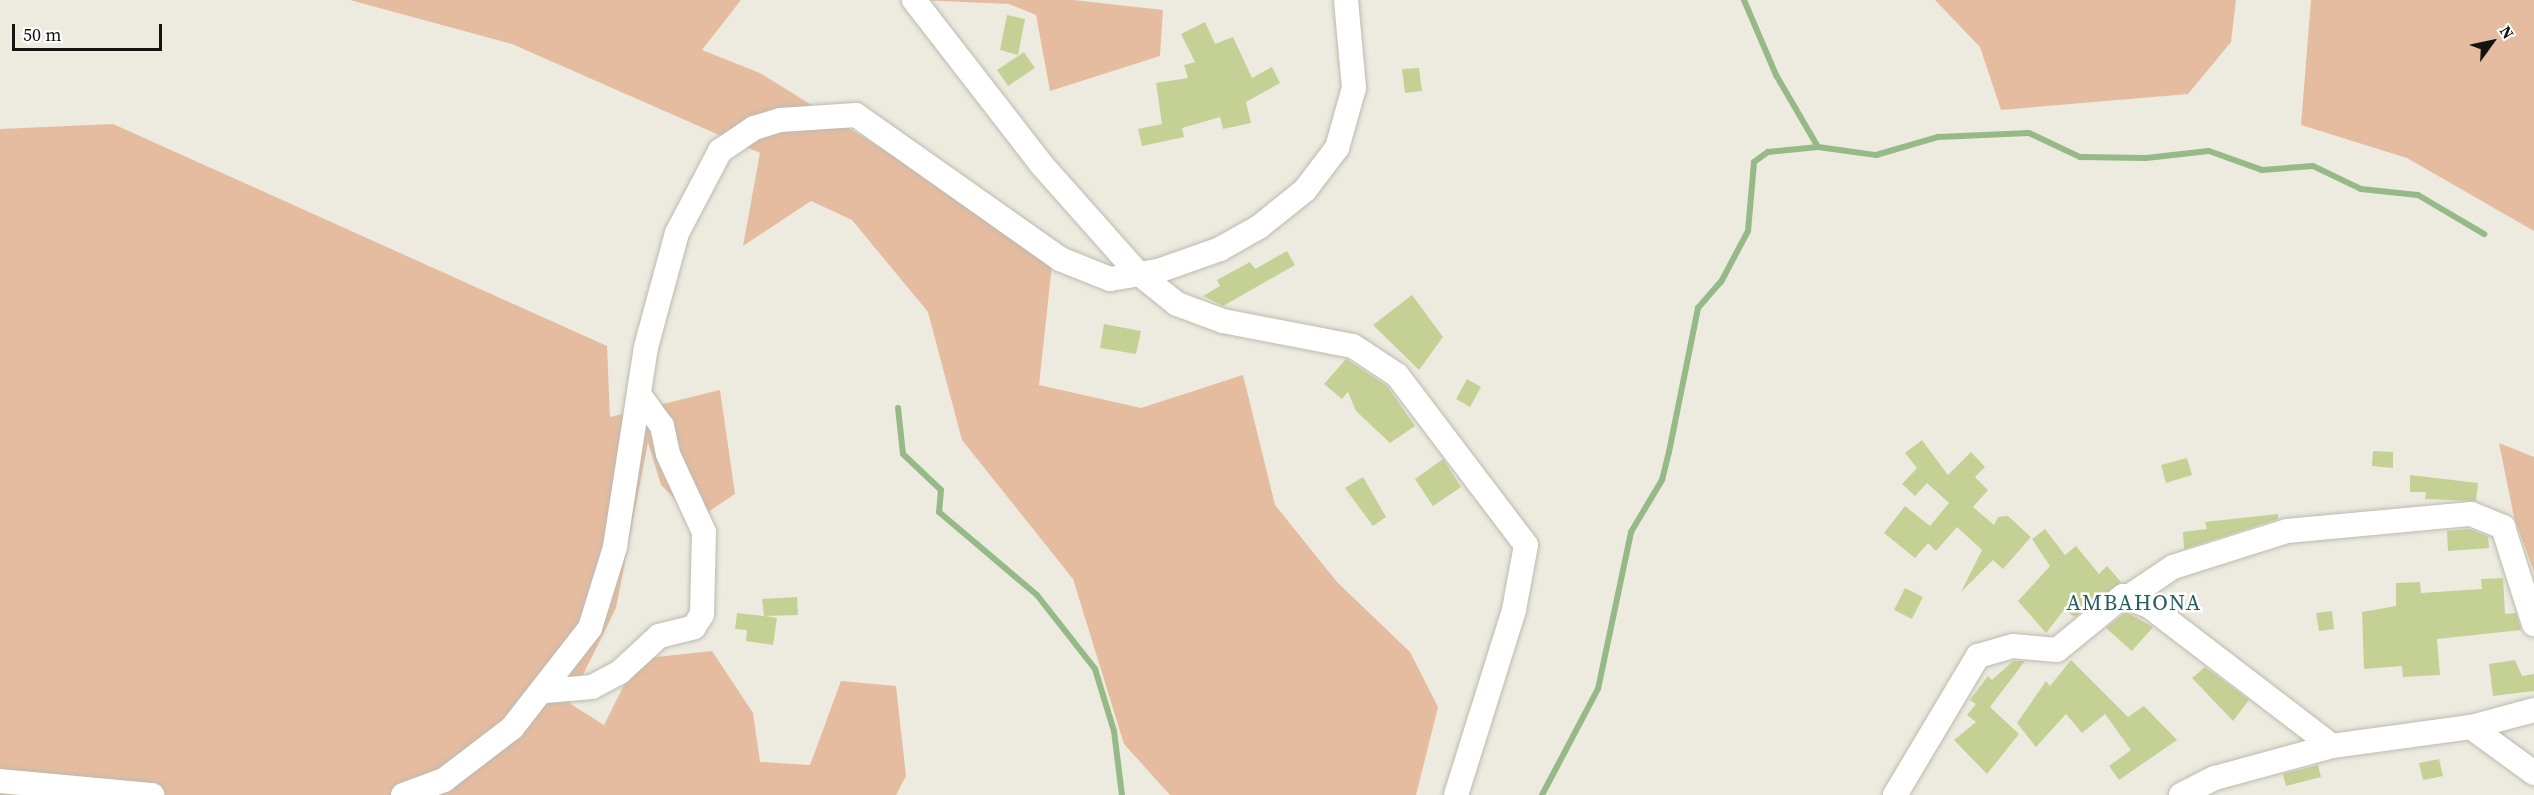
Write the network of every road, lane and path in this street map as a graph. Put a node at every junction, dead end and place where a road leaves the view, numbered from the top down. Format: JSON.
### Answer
{"nodes":[{"id":1,"x":914,"y":0,"type":"edge"},
{"id":2,"x":1346,"y":0,"type":"edge"},
{"id":3,"x":1137,"y":272,"type":"junction"},
{"id":4,"x":639,"y":394,"type":"junction"},
{"id":5,"x":2130,"y":596,"type":"junction"},
{"id":6,"x":2534,"y":624,"type":"edge"},
{"id":7,"x":545,"y":691,"type":"junction"},
{"id":8,"x":2534,"y":710,"type":"edge"},
{"id":9,"x":2471,"y":727,"type":"junction"},
{"id":10,"x":2332,"y":746,"type":"junction"},
{"id":11,"x":2534,"y":773,"type":"edge"},
{"id":12,"x":0,"y":781,"type":"edge"},
{"id":13,"x":152,"y":795,"type":"edge"},
{"id":14,"x":403,"y":795,"type":"edge"},
{"id":15,"x":1456,"y":795,"type":"edge"},
{"id":16,"x":1895,"y":795,"type":"edge"},
{"id":17,"x":2181,"y":795,"type":"edge"}],
"edges":[{"from":1,"to":3,"type":"street"},
{"from":2,"to":3,"type":"street"},
{"from":3,"to":4,"type":"street"},
{"from":3,"to":15,"type":"street"},
{"from":4,"to":7,"type":"street"},
{"from":4,"to":7,"type":"street"},
{"from":5,"to":6,"type":"street"},
{"from":5,"to":10,"type":"street"},
{"from":5,"to":16,"type":"street"},
{"from":7,"to":14,"type":"street"},
{"from":8,"to":9,"type":"street"},
{"from":9,"to":10,"type":"street"},
{"from":9,"to":11,"type":"street"},
{"from":10,"to":17,"type":"street"},
{"from":12,"to":13,"type":"street"}]}
